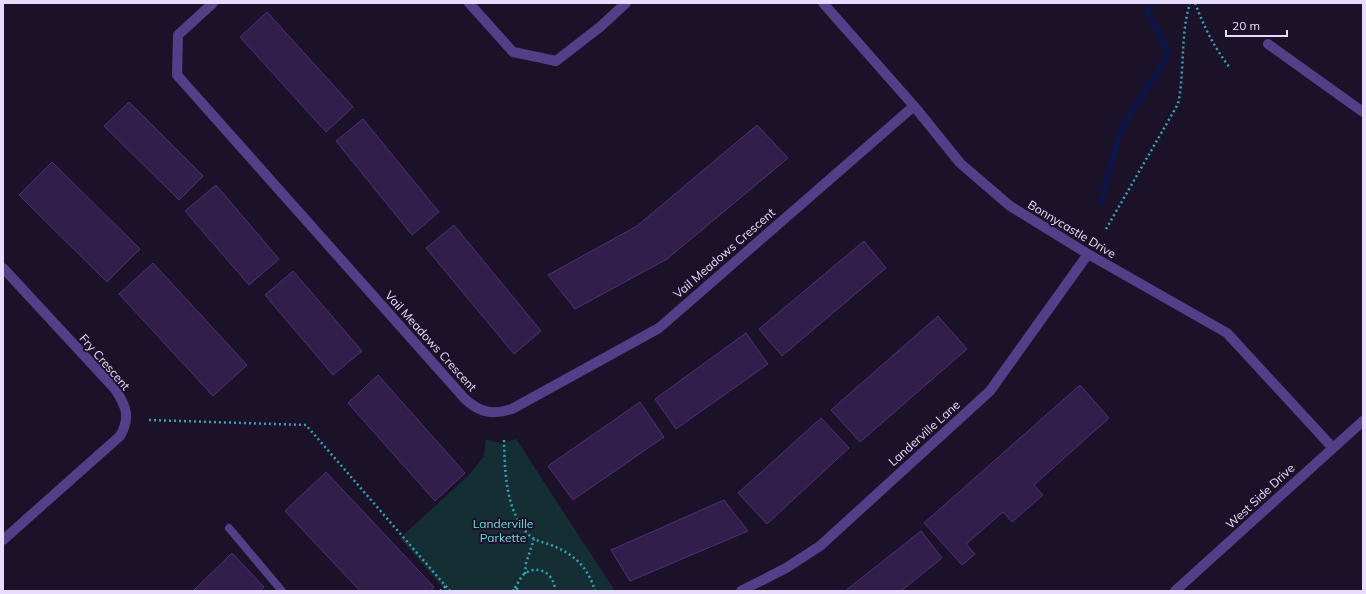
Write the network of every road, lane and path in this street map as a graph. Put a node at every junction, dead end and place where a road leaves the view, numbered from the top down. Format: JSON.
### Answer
{"nodes":[{"id":1,"x":213,"y":3,"type":"edge"},
{"id":2,"x":469,"y":3,"type":"edge"},
{"id":3,"x":626,"y":3,"type":"edge"},
{"id":4,"x":823,"y":3,"type":"edge"},
{"id":5,"x":1190,"y":3,"type":"edge"},
{"id":6,"x":1195,"y":3,"type":"edge"},
{"id":7,"x":1268,"y":44,"type":"dead end"},
{"id":8,"x":1230,"y":68,"type":"dead end"},
{"id":9,"x":914,"y":106,"type":"junction"},
{"id":10,"x":1363,"y":112,"type":"edge"},
{"id":11,"x":1106,"y":229,"type":"dead end"},
{"id":12,"x":1088,"y":254,"type":"junction"},
{"id":13,"x":3,"y":268,"type":"edge"},
{"id":14,"x":149,"y":420,"type":"dead end"},
{"id":15,"x":1363,"y":421,"type":"edge"},
{"id":16,"x":504,"y":440,"type":"dead end"},
{"id":17,"x":1332,"y":447,"type":"junction"},
{"id":18,"x":229,"y":528,"type":"dead end"},
{"id":19,"x":534,"y":539,"type":"junction"},
{"id":20,"x":3,"y":540,"type":"edge"},
{"id":21,"x":525,"y":574,"type":"junction"},
{"id":22,"x":446,"y":586,"type":"junction"},
{"id":23,"x":515,"y":588,"type":"junction"},
{"id":24,"x":282,"y":591,"type":"edge"},
{"id":25,"x":440,"y":591,"type":"edge"},
{"id":26,"x":450,"y":591,"type":"edge"},
{"id":27,"x":513,"y":591,"type":"edge"},
{"id":28,"x":521,"y":591,"type":"edge"},
{"id":29,"x":555,"y":591,"type":"edge"},
{"id":30,"x":595,"y":591,"type":"edge"},
{"id":31,"x":741,"y":591,"type":"edge"},
{"id":32,"x":1176,"y":591,"type":"edge"}],
"edges":[{"from":1,"to":9,"type":"street","name":"Vail Meadows Crescent"},
{"from":2,"to":3,"type":"street"},
{"from":4,"to":9,"type":"street","name":"Bonnycastle Drive"},
{"from":5,"to":11,"type":"path"},
{"from":6,"to":8,"type":"path"},
{"from":7,"to":10,"type":"street"},
{"from":9,"to":12,"type":"street","name":"Bonnycastle Drive"},
{"from":12,"to":17,"type":"street","name":"Bonnycastle Drive"},
{"from":12,"to":31,"type":"street","name":"Landerville Lane"},
{"from":13,"to":20,"type":"street","name":"Fry Crescent"},
{"from":14,"to":22,"type":"path"},
{"from":15,"to":17,"type":"street","name":"West Side Drive"},
{"from":16,"to":19,"type":"path"},
{"from":17,"to":32,"type":"street","name":"West Side Drive"},
{"from":18,"to":24,"type":"lane"},
{"from":19,"to":21,"type":"path"},
{"from":19,"to":30,"type":"path"},
{"from":21,"to":23,"type":"path"},
{"from":21,"to":29,"type":"path"},
{"from":22,"to":25,"type":"path"},
{"from":22,"to":26,"type":"path"},
{"from":23,"to":27,"type":"path"},
{"from":23,"to":28,"type":"path"}]}
